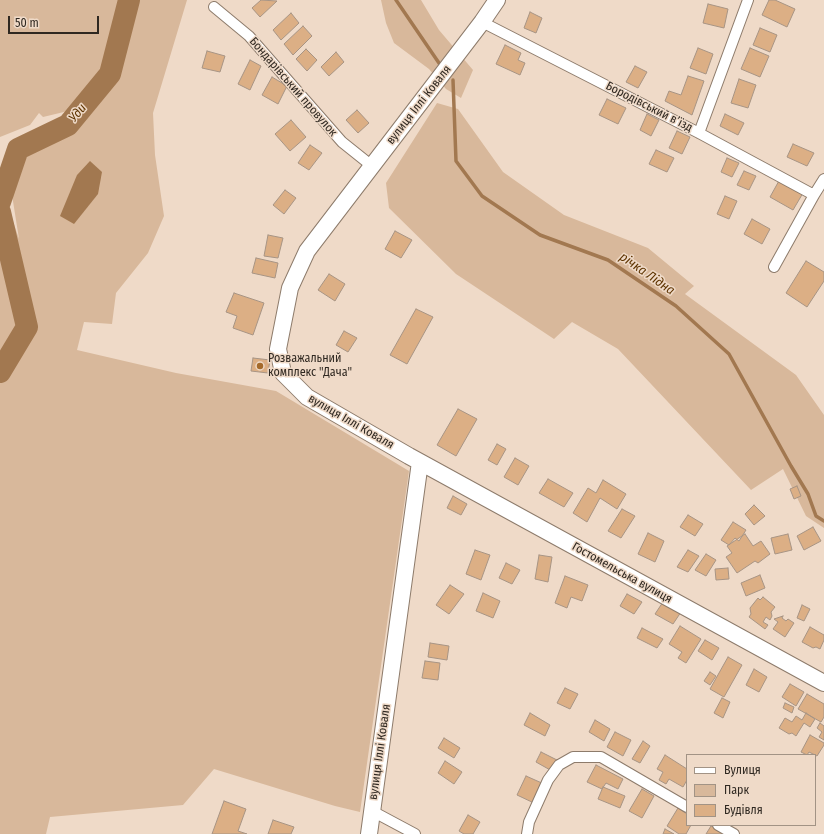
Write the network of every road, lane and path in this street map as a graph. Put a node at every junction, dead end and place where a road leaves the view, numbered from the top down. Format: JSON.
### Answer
{"nodes":[{"id":1,"x":497,"y":0,"type":"edge"},
{"id":2,"x":748,"y":0,"type":"edge"},
{"id":3,"x":214,"y":7,"type":"dead end"},
{"id":4,"x":482,"y":22,"type":"junction"},
{"id":5,"x":699,"y":133,"type":"junction"},
{"id":6,"x":372,"y":166,"type":"junction"},
{"id":7,"x":824,"y":179,"type":"edge"},
{"id":8,"x":814,"y":195,"type":"junction"},
{"id":9,"x":774,"y":267,"type":"dead end"},
{"id":10,"x":420,"y":462,"type":"junction"},
{"id":11,"x":824,"y":683,"type":"edge"},
{"id":12,"x":686,"y":806,"type":"edge"},
{"id":13,"x":372,"y":811,"type":"junction"},
{"id":14,"x":720,"y":826,"type":"edge"},
{"id":15,"x":369,"y":834,"type":"edge"},
{"id":16,"x":415,"y":834,"type":"edge"},
{"id":17,"x":527,"y":834,"type":"edge"},
{"id":18,"x":734,"y":834,"type":"edge"}],
"edges":[{"from":1,"to":4,"type":"main road","name":"вулиця Іллі Коваля"},
{"from":2,"to":5,"type":"street"},
{"from":3,"to":6,"type":"street","name":"Бондарівський провулок"},
{"from":4,"to":5,"type":"street","name":"Бородівський в’їзд"},
{"from":4,"to":6,"type":"main road","name":"вулиця Іллі Коваля"},
{"from":5,"to":8,"type":"street","name":"Бородівський в’їзд"},
{"from":6,"to":10,"type":"main road","name":"вулиця Іллі Коваля"},
{"from":7,"to":8,"type":"street"},
{"from":8,"to":9,"type":"street"},
{"from":10,"to":11,"type":"main road","name":"Гостомельська вулиця"},
{"from":10,"to":13,"type":"main road","name":"вулиця Іллі Коваля"},
{"from":12,"to":17,"type":"street"},
{"from":13,"to":15,"type":"main road","name":"вулиця Іллі Коваля"},
{"from":13,"to":16,"type":"street"},
{"from":14,"to":18,"type":"street"}]}
